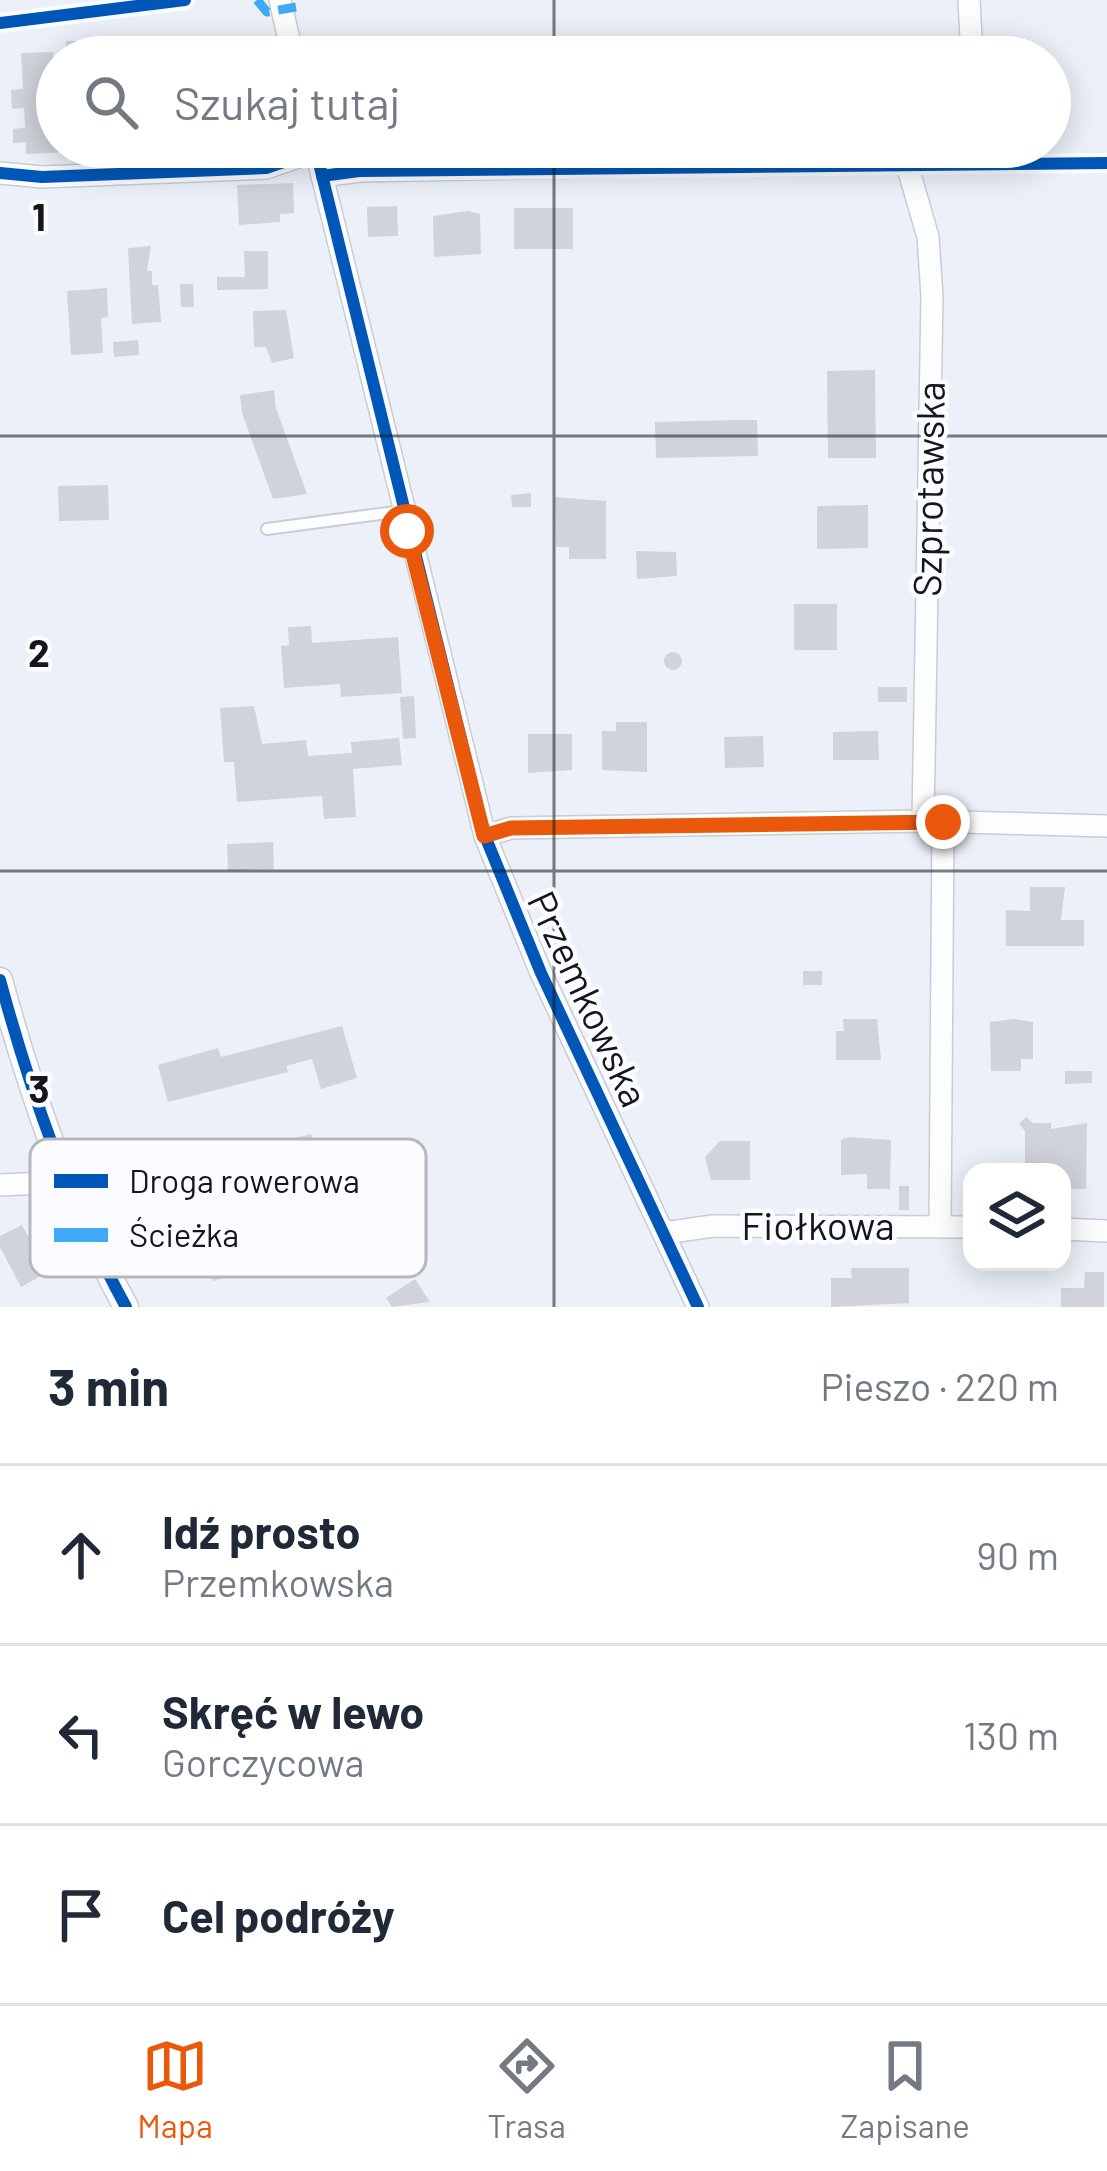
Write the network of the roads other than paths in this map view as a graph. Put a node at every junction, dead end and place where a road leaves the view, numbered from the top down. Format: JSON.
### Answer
{"nodes":[{"id":1,"x":280,"y":0,"type":"edge"},
{"id":2,"x":969,"y":0,"type":"edge"},
{"id":3,"x":288,"y":36,"type":"edge"},
{"id":4,"x":971,"y":36,"type":"edge"},
{"id":5,"x":266,"y":168,"type":"edge"},
{"id":6,"x":320,"y":168,"type":"edge"},
{"id":7,"x":523,"y":168,"type":"edge"},
{"id":8,"x":908,"y":168,"type":"edge"},
{"id":9,"x":0,"y":173,"type":"edge"},
{"id":10,"x":322,"y":176,"type":"junction"},
{"id":11,"x":402,"y":511,"type":"junction"},
{"id":12,"x":267,"y":529,"type":"dead end"},
{"id":13,"x":933,"y":821,"type":"junction"},
{"id":14,"x":1107,"y":826,"type":"edge"},
{"id":15,"x":484,"y":836,"type":"junction"},
{"id":16,"x":0,"y":980,"type":"edge"},
{"id":17,"x":50,"y":1139,"type":"edge"},
{"id":18,"x":30,"y":1184,"type":"edge"},
{"id":19,"x":0,"y":1185,"type":"edge"},
{"id":20,"x":940,"y":1226,"type":"junction"},
{"id":21,"x":963,"y":1227,"type":"edge"},
{"id":22,"x":1071,"y":1229,"type":"edge"},
{"id":23,"x":1107,"y":1231,"type":"edge"},
{"id":24,"x":664,"y":1233,"type":"junction"},
{"id":25,"x":112,"y":1277,"type":"edge"},
{"id":26,"x":126,"y":1307,"type":"edge"},
{"id":27,"x":698,"y":1307,"type":"edge"}],
"edges":[{"from":1,"to":3,"type":"street"},
{"from":2,"to":4,"type":"street"},
{"from":5,"to":9,"type":"street"},
{"from":6,"to":10,"type":"street","name":"Przemkowska"},
{"from":7,"to":10,"type":"street"},
{"from":8,"to":13,"type":"street","name":"Szprotawska"},
{"from":10,"to":11,"type":"street","name":"Przemkowska"},
{"from":11,"to":12,"type":"lane"},
{"from":11,"to":15,"type":"street","name":"Przemkowska"},
{"from":13,"to":14,"type":"street"},
{"from":13,"to":15,"type":"street"},
{"from":13,"to":20,"type":"street","name":"Szprotawska"},
{"from":15,"to":24,"type":"street","name":"Przemkowska"},
{"from":16,"to":17,"type":"street"},
{"from":18,"to":19,"type":"street"},
{"from":20,"to":21,"type":"street","name":"Fiołkowa"},
{"from":20,"to":24,"type":"street","name":"Fiołkowa"},
{"from":22,"to":23,"type":"street"},
{"from":24,"to":27,"type":"street","name":"Przemkowska"},
{"from":25,"to":26,"type":"street"}]}
